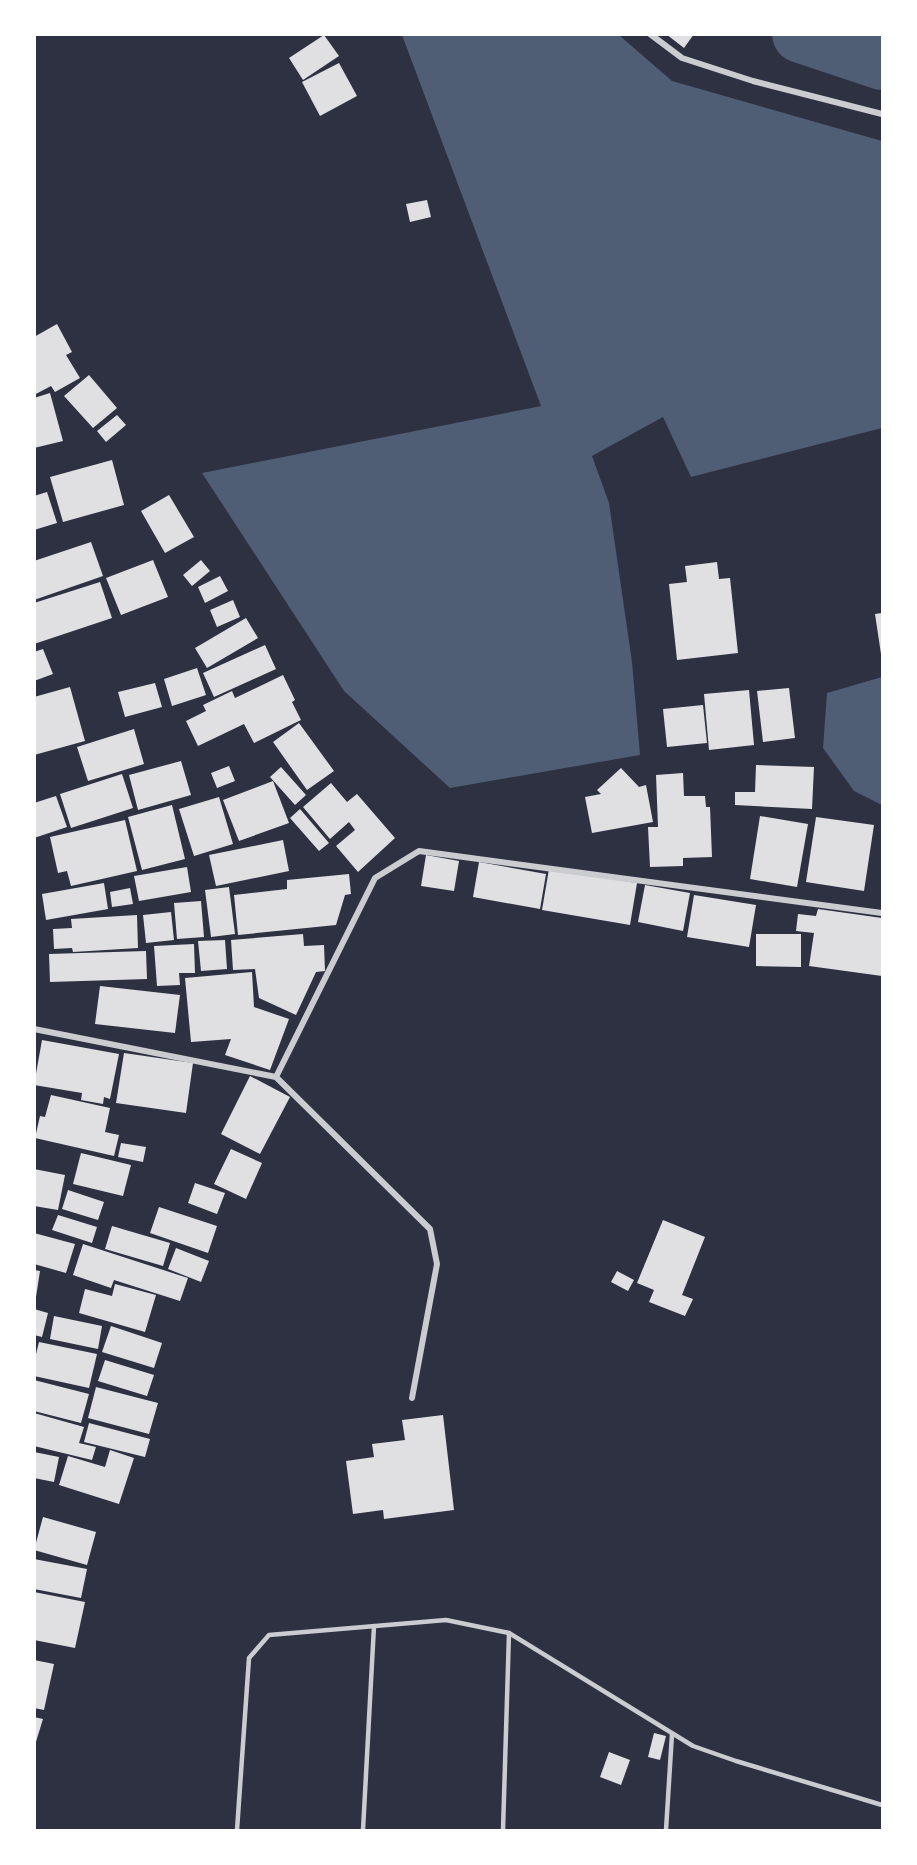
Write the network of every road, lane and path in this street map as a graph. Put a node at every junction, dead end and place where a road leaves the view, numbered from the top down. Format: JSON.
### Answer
{"nodes":[{"id":1,"x":650,"y":34,"type":"edge"},
{"id":2,"x":882,"y":114,"type":"edge"},
{"id":3,"x":882,"y":913,"type":"edge"},
{"id":4,"x":34,"y":1029,"type":"edge"},
{"id":5,"x":276,"y":1077,"type":"junction"},
{"id":6,"x":412,"y":1398,"type":"dead end"},
{"id":7,"x":374,"y":1626,"type":"junction"},
{"id":8,"x":509,"y":1633,"type":"junction"},
{"id":9,"x":672,"y":1734,"type":"junction"},
{"id":10,"x":882,"y":1805,"type":"edge"},
{"id":11,"x":237,"y":1830,"type":"edge"},
{"id":12,"x":363,"y":1830,"type":"edge"},
{"id":13,"x":502,"y":1830,"type":"edge"},
{"id":14,"x":666,"y":1830,"type":"edge"}],
"edges":[{"from":1,"to":2,"type":"street"},
{"from":3,"to":5,"type":"street"},
{"from":4,"to":5,"type":"street"},
{"from":5,"to":6,"type":"street"},
{"from":7,"to":8,"type":"lane"},
{"from":7,"to":11,"type":"lane"},
{"from":7,"to":12,"type":"lane"},
{"from":8,"to":9,"type":"lane"},
{"from":8,"to":13,"type":"lane"},
{"from":9,"to":10,"type":"lane"},
{"from":9,"to":14,"type":"lane"}]}
